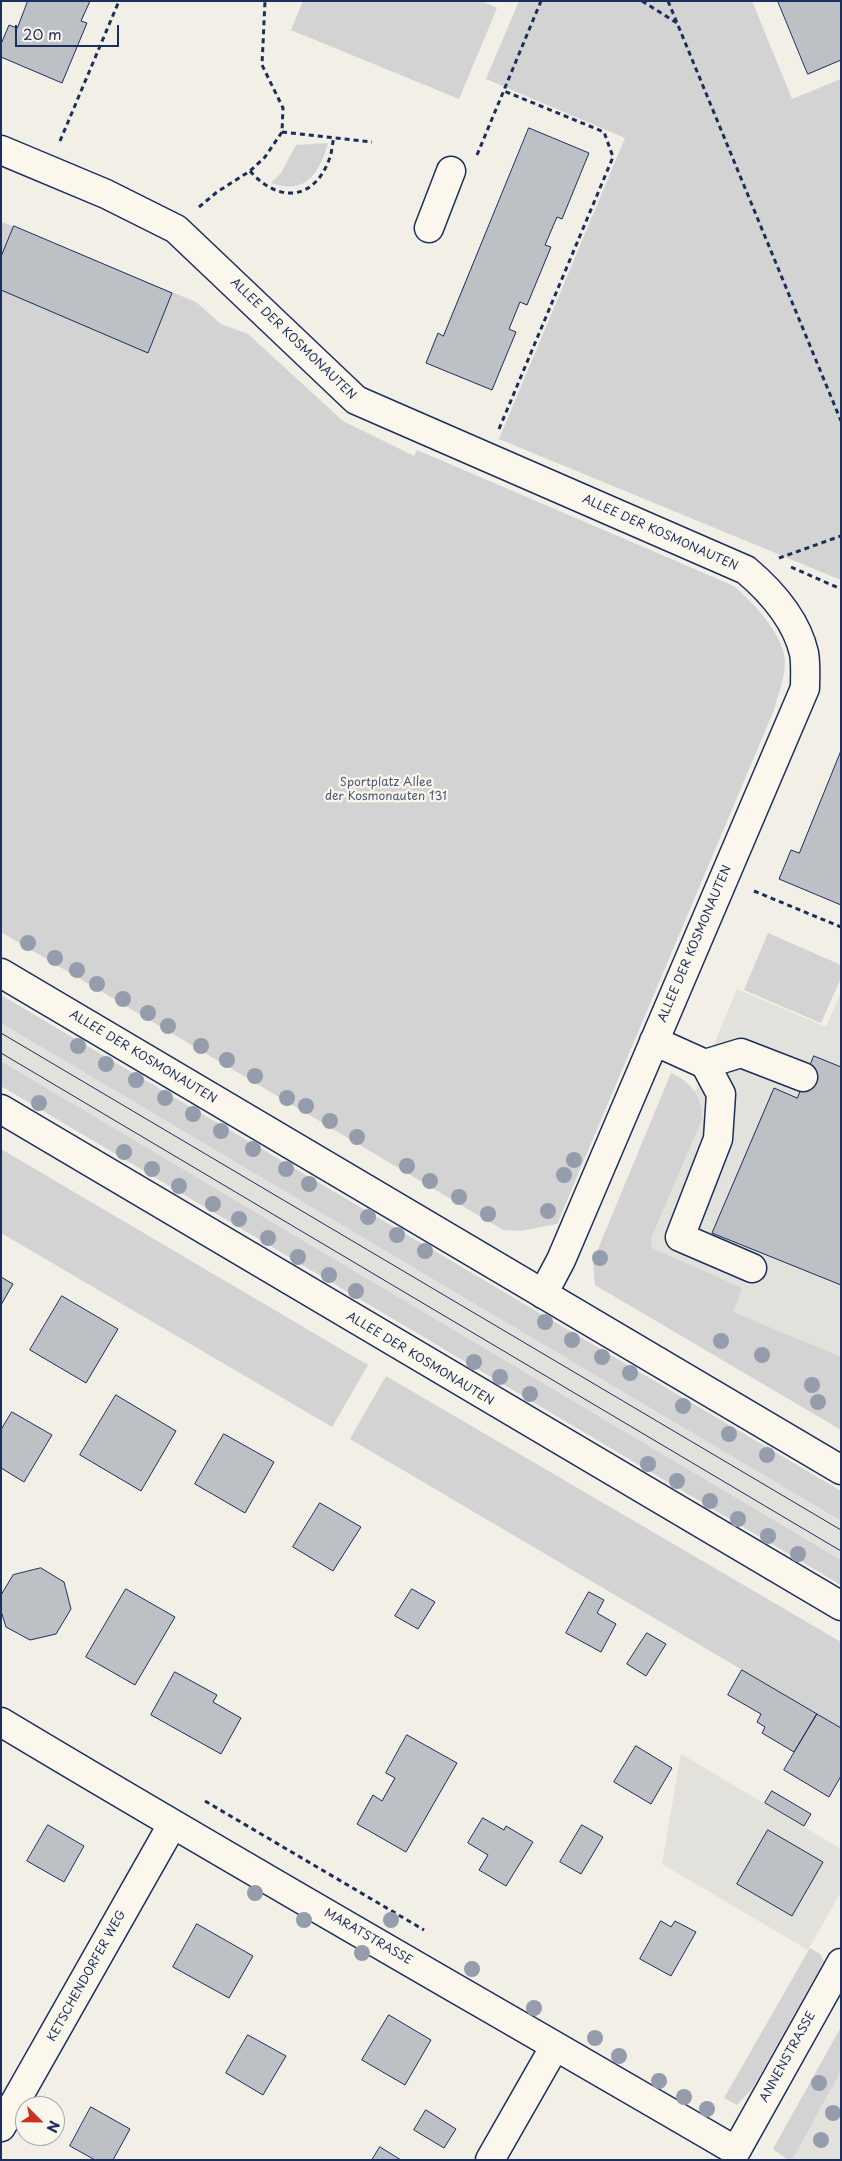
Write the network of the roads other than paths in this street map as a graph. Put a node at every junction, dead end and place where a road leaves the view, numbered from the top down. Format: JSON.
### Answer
{"nodes":[{"id":1,"x":1,"y":150,"type":"edge"},
{"id":2,"x":463,"y":167,"type":"road end"},
{"id":3,"x":429,"y":228,"type":"dead end"},
{"id":4,"x":1,"y":973,"type":"edge"},
{"id":5,"x":654,"y":1041,"type":"junction"},
{"id":6,"x":705,"y":1064,"type":"junction"},
{"id":7,"x":803,"y":1077,"type":"dead end"},
{"id":8,"x":1,"y":1110,"type":"edge"},
{"id":9,"x":752,"y":1268,"type":"dead end"},
{"id":10,"x":543,"y":1294,"type":"junction"},
{"id":11,"x":841,"y":1470,"type":"edge"},
{"id":12,"x":841,"y":1606,"type":"edge"},
{"id":13,"x":1,"y":1722,"type":"edge"},
{"id":14,"x":172,"y":1825,"type":"junction"},
{"id":15,"x":841,"y":1963,"type":"edge"},
{"id":16,"x":555,"y":2046,"type":"junction"},
{"id":17,"x":1,"y":2127,"type":"edge"},
{"id":18,"x":736,"y":2152,"type":"joint"},
{"id":19,"x":490,"y":2160,"type":"edge"}],
"edges":[{"from":1,"to":5,"type":"street","name":"ALLEE DER KOSMONAUTEN"},
{"from":2,"to":3,"type":"street"},
{"from":4,"to":10,"type":"street","name":"ALLEE DER KOSMONAUTEN"},
{"from":5,"to":6,"type":"street"},
{"from":5,"to":10,"type":"street","name":"ALLEE DER KOSMONAUTEN"},
{"from":6,"to":7,"type":"street"},
{"from":6,"to":9,"type":"street"},
{"from":8,"to":12,"type":"street","name":"ALLEE DER KOSMONAUTEN"},
{"from":10,"to":11,"type":"street","name":"ALLEE DER KOSMONAUTEN"},
{"from":13,"to":14,"type":"street","name":"MARATSTRASSE"},
{"from":14,"to":16,"type":"street","name":"MARATSTRASSE"},
{"from":14,"to":17,"type":"street","name":"KETSCHENDORFER WEG"},
{"from":15,"to":18,"type":"street","name":"ANNENSTRASSE"},
{"from":16,"to":18,"type":"street","name":"MARATSTRASSE"},
{"from":16,"to":19,"type":"street"}]}
